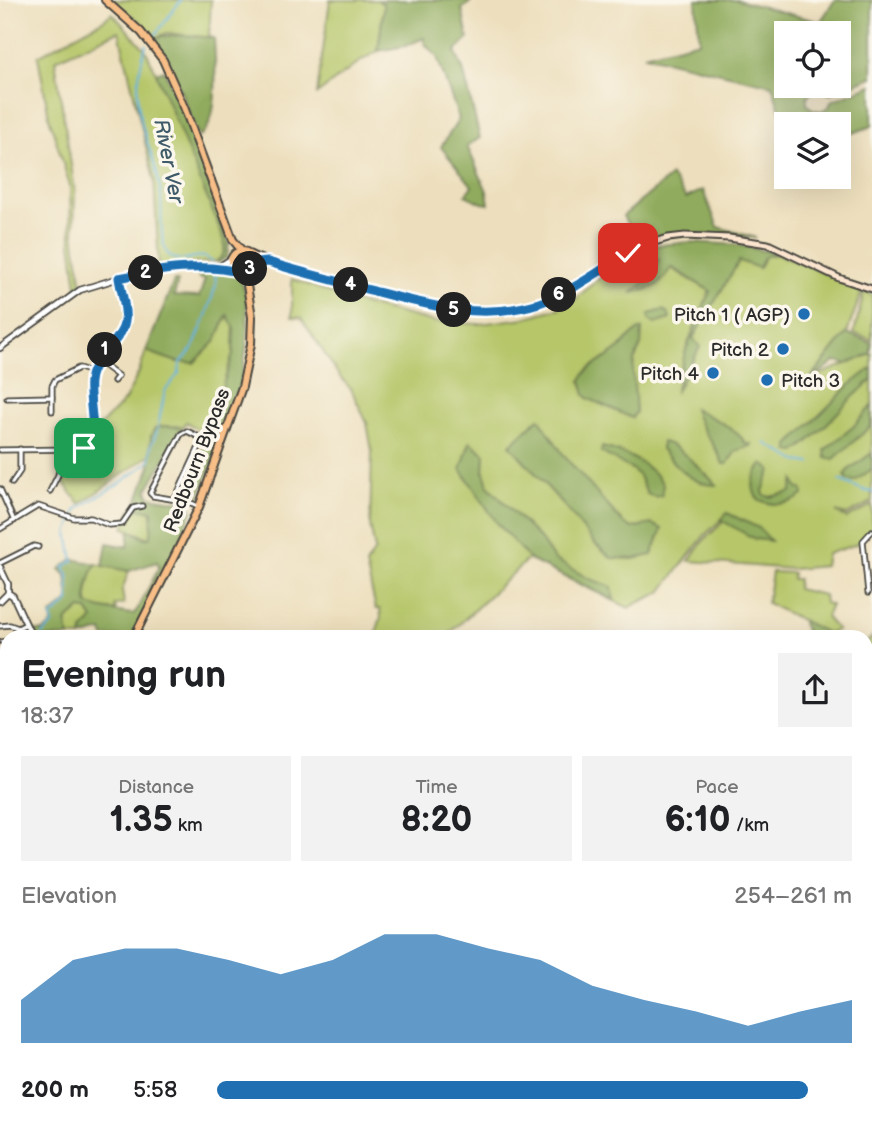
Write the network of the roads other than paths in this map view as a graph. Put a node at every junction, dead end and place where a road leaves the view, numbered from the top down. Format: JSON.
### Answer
{"nodes":[{"id":1,"x":105,"y":0,"type":"edge"},
{"id":2,"x":233,"y":240,"type":"junction"},
{"id":3,"x":246,"y":253,"type":"junction"},
{"id":4,"x":232,"y":257,"type":"junction"},
{"id":5,"x":268,"y":262,"type":"junction"},
{"id":6,"x":215,"y":267,"type":"junction"},
{"id":7,"x":251,"y":268,"type":"junction"},
{"id":8,"x":237,"y":271,"type":"junction"},
{"id":9,"x":119,"y":278,"type":"junction"},
{"id":10,"x":247,"y":285,"type":"junction"},
{"id":11,"x":872,"y":289,"type":"edge"},
{"id":12,"x":0,"y":348,"type":"edge"},
{"id":13,"x":99,"y":362,"type":"junction"},
{"id":14,"x":92,"y":372,"type":"junction"},
{"id":15,"x":114,"y":381,"type":"dead end"},
{"id":16,"x":52,"y":397,"type":"junction"},
{"id":17,"x":7,"y":398,"type":"dead end"},
{"id":18,"x":52,"y":411,"type":"dead end"},
{"id":19,"x":20,"y":449,"type":"junction"},
{"id":20,"x":65,"y":449,"type":"junction"},
{"id":21,"x":0,"y":450,"type":"edge"},
{"id":22,"x":12,"y":483,"type":"dead end"},
{"id":23,"x":0,"y":489,"type":"edge"},
{"id":24,"x":50,"y":491,"type":"dead end"},
{"id":25,"x":175,"y":499,"type":"junction"},
{"id":26,"x":142,"y":506,"type":"dead end"},
{"id":27,"x":199,"y":507,"type":"junction"},
{"id":28,"x":14,"y":521,"type":"junction"},
{"id":29,"x":0,"y":529,"type":"edge"},
{"id":30,"x":872,"y":531,"type":"edge"},
{"id":31,"x":38,"y":547,"type":"dead end"},
{"id":32,"x":0,"y":565,"type":"edge"},
{"id":33,"x":8,"y":593,"type":"junction"},
{"id":34,"x":868,"y":593,"type":"dead end"},
{"id":35,"x":0,"y":601,"type":"edge"},
{"id":36,"x":26,"y":624,"type":"junction"},
{"id":37,"x":0,"y":626,"type":"edge"},
{"id":38,"x":18,"y":628,"type":"joint"},
{"id":39,"x":29,"y":630,"type":"edge"},
{"id":40,"x":138,"y":630,"type":"edge"}],
"edges":[{"from":1,"to":2,"type":"main road"},
{"from":2,"to":3,"type":"main road"},
{"from":2,"to":4,"type":"main road"},
{"from":3,"to":4,"type":"main road"},
{"from":3,"to":5,"type":"main road"},
{"from":3,"to":7,"type":"main road"},
{"from":4,"to":6,"type":"street"},
{"from":4,"to":8,"type":"main road"},
{"from":5,"to":7,"type":"main road"},
{"from":5,"to":11,"type":"main road"},
{"from":6,"to":8,"type":"street"},
{"from":6,"to":9,"type":"street"},
{"from":7,"to":8,"type":"main road"},
{"from":7,"to":10,"type":"main road","name":"Redbourn Bypass"},
{"from":8,"to":10,"type":"main road","name":"Redbourn Bypass"},
{"from":9,"to":12,"type":"street"},
{"from":9,"to":13,"type":"street"},
{"from":10,"to":27,"type":"main road","name":"Redbourn Bypass"},
{"from":13,"to":14,"type":"street"},
{"from":13,"to":15,"type":"street"},
{"from":14,"to":16,"type":"street"},
{"from":14,"to":20,"type":"street"},
{"from":16,"to":17,"type":"street"},
{"from":16,"to":18,"type":"street"},
{"from":19,"to":20,"type":"street"},
{"from":19,"to":21,"type":"street"},
{"from":19,"to":22,"type":"street"},
{"from":20,"to":24,"type":"street"},
{"from":23,"to":28,"type":"street"},
{"from":25,"to":25,"type":"street"},
{"from":25,"to":27,"type":"street"},
{"from":26,"to":28,"type":"street"},
{"from":27,"to":40,"type":"main road","name":"Redbourn Bypass"},
{"from":28,"to":29,"type":"street"},
{"from":30,"to":34,"type":"street"},
{"from":31,"to":32,"type":"street"},
{"from":32,"to":33,"type":"street"},
{"from":33,"to":35,"type":"street"},
{"from":33,"to":36,"type":"street"},
{"from":36,"to":38,"type":"street"},
{"from":36,"to":39,"type":"street"},
{"from":37,"to":38,"type":"street"}]}
